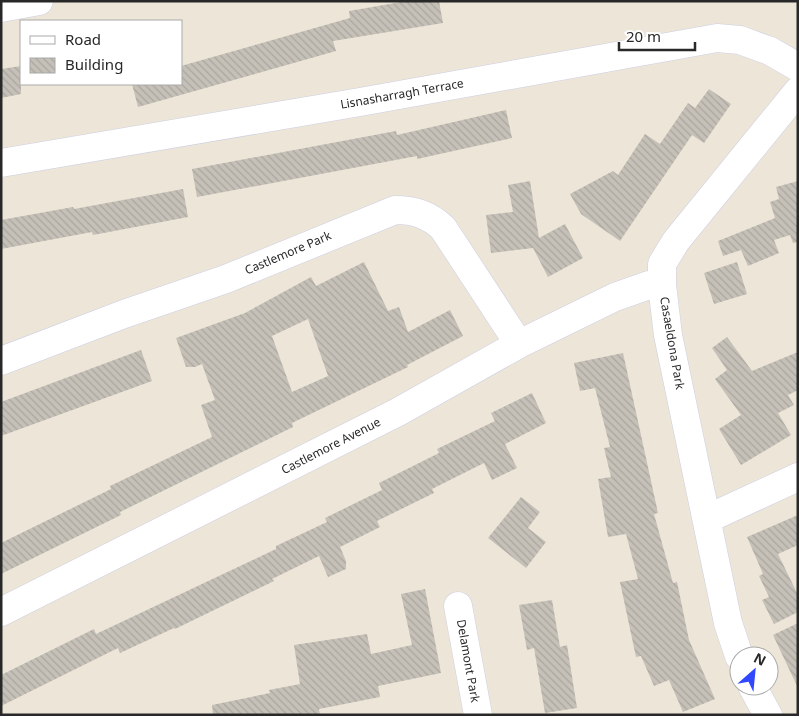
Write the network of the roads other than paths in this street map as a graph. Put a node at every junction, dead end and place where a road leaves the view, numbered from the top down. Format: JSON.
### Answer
{"nodes":[{"id":1,"x":39,"y":1,"type":"edge"},
{"id":2,"x":1,"y":8,"type":"edge"},
{"id":3,"x":798,"y":67,"type":"edge"},
{"id":4,"x":798,"y":91,"type":"edge"},
{"id":5,"x":1,"y":163,"type":"edge"},
{"id":6,"x":662,"y":285,"type":"junction"},
{"id":7,"x":519,"y":344,"type":"junction"},
{"id":8,"x":1,"y":361,"type":"edge"},
{"id":9,"x":798,"y":477,"type":"edge"},
{"id":10,"x":707,"y":519,"type":"junction"},
{"id":11,"x":458,"y":606,"type":"dead end"},
{"id":12,"x":1,"y":612,"type":"edge"},
{"id":13,"x":736,"y":646,"type":"edge"},
{"id":14,"x":758,"y":696,"type":"edge"},
{"id":15,"x":478,"y":715,"type":"edge"},
{"id":16,"x":768,"y":715,"type":"edge"}],
"edges":[{"from":1,"to":2,"type":"street"},
{"from":3,"to":5,"type":"street","name":"Lisnasharragh Terrace"},
{"from":4,"to":6,"type":"street","name":"Casaeldona Park"},
{"from":6,"to":7,"type":"street","name":"Castlemore Avenue"},
{"from":6,"to":10,"type":"street","name":"Casaeldona Park"},
{"from":7,"to":8,"type":"street","name":"Castlemore Park"},
{"from":7,"to":12,"type":"street","name":"Castlemore Avenue"},
{"from":9,"to":10,"type":"street"},
{"from":10,"to":13,"type":"street","name":"Casaeldona Park"},
{"from":11,"to":15,"type":"street","name":"Delamont Park"},
{"from":14,"to":16,"type":"street"}]}
